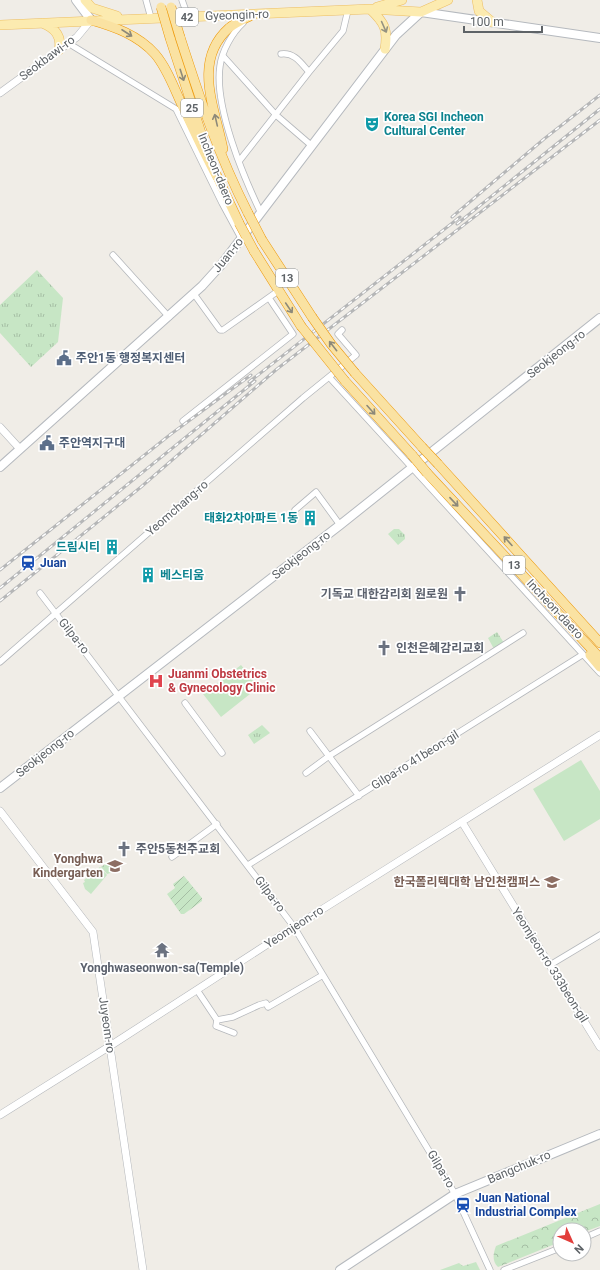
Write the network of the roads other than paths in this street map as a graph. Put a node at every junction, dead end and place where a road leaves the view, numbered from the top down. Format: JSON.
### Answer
{"nodes":[{"id":1,"x":76,"y":0,"type":"edge"},
{"id":2,"x":85,"y":0,"type":"edge"},
{"id":3,"x":146,"y":0,"type":"edge"},
{"id":4,"x":182,"y":0,"type":"edge"},
{"id":5,"x":402,"y":0,"type":"edge"},
{"id":6,"x":448,"y":0,"type":"edge"},
{"id":7,"x":477,"y":0,"type":"edge"},
{"id":8,"x":160,"y":4,"type":"edge"},
{"id":9,"x":170,"y":4,"type":"edge"},
{"id":10,"x":348,"y":10,"type":"junction"},
{"id":11,"x":370,"y":10,"type":"junction"},
{"id":12,"x":421,"y":12,"type":"junction"},
{"id":13,"x":250,"y":16,"type":"junction"},
{"id":14,"x":188,"y":17,"type":"junction"},
{"id":15,"x":151,"y":18,"type":"junction"},
{"id":16,"x":124,"y":19,"type":"junction"},
{"id":17,"x":91,"y":20,"type":"junction"},
{"id":18,"x":41,"y":22,"type":"junction"},
{"id":19,"x":492,"y":22,"type":"junction"},
{"id":20,"x":0,"y":24,"type":"edge"},
{"id":21,"x":600,"y":38,"type":"edge"},
{"id":22,"x":68,"y":43,"type":"junction"},
{"id":23,"x":385,"y":49,"type":"junction"},
{"id":24,"x":59,"y":50,"type":"junction"},
{"id":25,"x":281,"y":54,"type":"dead end"},
{"id":26,"x":223,"y":56,"type":"junction"},
{"id":27,"x":309,"y":72,"type":"junction"},
{"id":28,"x":0,"y":93,"type":"edge"},
{"id":29,"x":276,"y":115,"type":"junction"},
{"id":30,"x":312,"y":146,"type":"junction"},
{"id":31,"x":240,"y":160,"type":"junction"},
{"id":32,"x":227,"y":172,"type":"junction"},
{"id":33,"x":217,"y":177,"type":"junction"},
{"id":34,"x":261,"y":213,"type":"junction"},
{"id":35,"x":241,"y":238,"type":"junction"},
{"id":36,"x":113,"y":255,"type":"dead end"},
{"id":37,"x":278,"y":291,"type":"junction"},
{"id":38,"x":194,"y":294,"type":"junction"},
{"id":39,"x":269,"y":298,"type":"junction"},
{"id":40,"x":169,"y":317,"type":"junction"},
{"id":41,"x":600,"y":318,"type":"edge"},
{"id":42,"x":342,"y":330,"type":"dead end"},
{"id":43,"x":329,"y":377,"type":"junction"},
{"id":44,"x":183,"y":420,"type":"dead end"},
{"id":45,"x":0,"y":427,"type":"edge"},
{"id":46,"x":20,"y":449,"type":"junction"},
{"id":47,"x":0,"y":467,"type":"edge"},
{"id":48,"x":410,"y":467,"type":"junction"},
{"id":49,"x":295,"y":510,"type":"dead end"},
{"id":50,"x":340,"y":525,"type":"junction"},
{"id":51,"x":40,"y":593,"type":"dead end"},
{"id":52,"x":556,"y":594,"type":"junction"},
{"id":53,"x":547,"y":600,"type":"junction"},
{"id":54,"x":56,"y":613,"type":"junction"},
{"id":55,"x":523,"y":633,"type":"dead end"},
{"id":56,"x":600,"y":635,"type":"edge"},
{"id":57,"x":600,"y":643,"type":"edge"},
{"id":58,"x":582,"y":655,"type":"junction"},
{"id":59,"x":600,"y":658,"type":"edge"},
{"id":60,"x":0,"y":662,"type":"edge"},
{"id":61,"x":600,"y":667,"type":"edge"},
{"id":62,"x":600,"y":672,"type":"edge"},
{"id":63,"x":120,"y":695,"type":"junction"},
{"id":64,"x":185,"y":703,"type":"dead end"},
{"id":65,"x":310,"y":731,"type":"dead end"},
{"id":66,"x":600,"y":735,"type":"edge"},
{"id":67,"x":222,"y":753,"type":"dead end"},
{"id":68,"x":329,"y":756,"type":"junction"},
{"id":69,"x":306,"y":773,"type":"dead end"},
{"id":70,"x":0,"y":788,"type":"edge"},
{"id":71,"x":359,"y":796,"type":"junction"},
{"id":72,"x":0,"y":811,"type":"edge"},
{"id":73,"x":462,"y":822,"type":"junction"},
{"id":74,"x":217,"y":824,"type":"junction"},
{"id":75,"x":172,"y":857,"type":"dead end"},
{"id":76,"x":248,"y":865,"type":"junction"},
{"id":77,"x":294,"y":927,"type":"junction"},
{"id":78,"x":600,"y":936,"type":"edge"},
{"id":79,"x":550,"y":965,"type":"junction"},
{"id":80,"x":323,"y":975,"type":"junction"},
{"id":81,"x":197,"y":990,"type":"junction"},
{"id":82,"x":217,"y":1020,"type":"junction"},
{"id":83,"x":234,"y":1033,"type":"dead end"},
{"id":84,"x":110,"y":1046,"type":"junction"},
{"id":85,"x":600,"y":1047,"type":"edge"},
{"id":86,"x":0,"y":1115,"type":"edge"},
{"id":87,"x":600,"y":1134,"type":"edge"},
{"id":88,"x":455,"y":1194,"type":"junction"},
{"id":89,"x":552,"y":1251,"type":"edge"},
{"id":90,"x":143,"y":1270,"type":"edge"},
{"id":91,"x":340,"y":1270,"type":"edge"},
{"id":92,"x":490,"y":1270,"type":"edge"},
{"id":93,"x":504,"y":1270,"type":"edge"}],
"edges":[{"from":1,"to":17,"type":"main road"},
{"from":2,"to":16,"type":"main road"},
{"from":3,"to":15,"type":"street"},
{"from":4,"to":14,"type":"street"},
{"from":5,"to":11,"type":"main road"},
{"from":6,"to":12,"type":"main road","name":"Gyeongin-ro","number":"42"},
{"from":7,"to":19,"type":"main road"},
{"from":8,"to":33,"type":"highway","name":"Incheon-daero","number":"25","one_way":true,"bridge":true},
{"from":9,"to":32,"type":"highway","name":"Incheon-daero","number":"25","bridge":true},
{"from":10,"to":11,"type":"main road","name":"Gyeongin-ro","number":"42"},
{"from":10,"to":13,"type":"main road","name":"Gyeongin-ro","number":"42"},
{"from":10,"to":27,"type":"street"},
{"from":11,"to":12,"type":"main road","name":"Gyeongin-ro","number":"42"},
{"from":11,"to":23,"type":"main road","one_way":true},
{"from":12,"to":19,"type":"main road"},
{"from":12,"to":23,"type":"main road","name":"Juan-ro"},
{"from":13,"to":14,"type":"main road","name":"Gyeongin-ro","number":"42"},
{"from":13,"to":26,"type":"street"},
{"from":32,"to":13,"type":"highway","one_way":true},
{"from":14,"to":15,"type":"main road","name":"Gyeongin-ro","number":"42"},
{"from":15,"to":16,"type":"main road","name":"Gyeongin-ro","number":"42"},
{"from":16,"to":17,"type":"main road","name":"Gyeongin-ro","number":"42"},
{"from":17,"to":18,"type":"main road","name":"Gyeongin-ro","number":"42"},
{"from":17,"to":22,"type":"street","name":"Seokbawi-ro"},
{"from":17,"to":33,"type":"highway","one_way":true},
{"from":18,"to":20,"type":"main road","name":"Gyeongin-ro","number":"42"},
{"from":18,"to":24,"type":"main road"},
{"from":19,"to":21,"type":"main road"},
{"from":22,"to":24,"type":"street","name":"Seokbawi-ro"},
{"from":22,"to":35,"type":"street"},
{"from":23,"to":30,"type":"main road","name":"Juan-ro"},
{"from":24,"to":28,"type":"street","name":"Seokbawi-ro"},
{"from":25,"to":27,"type":"street"},
{"from":26,"to":29,"type":"street"},
{"from":26,"to":31,"type":"street"},
{"from":27,"to":29,"type":"street"},
{"from":29,"to":30,"type":"street"},
{"from":29,"to":31,"type":"street"},
{"from":30,"to":34,"type":"main road","name":"Juan-ro"},
{"from":31,"to":34,"type":"street"},
{"from":52,"to":32,"type":"highway","name":"Incheon-daero","number":"13","one_way":true,"bridge":true},
{"from":33,"to":37,"type":"highway","name":"Incheon-daero","number":"13","bridge":true},
{"from":34,"to":35,"type":"main road","name":"Juan-ro"},
{"from":35,"to":38,"type":"main road","name":"Juan-ro"},
{"from":36,"to":40,"type":"street"},
{"from":37,"to":39,"type":"street"},
{"from":37,"to":53,"type":"highway","name":"Incheon-daero","number":"13","one_way":true,"bridge":true},
{"from":38,"to":39,"type":"street"},
{"from":38,"to":40,"type":"main road","name":"Juan-ro"},
{"from":39,"to":44,"type":"street"},
{"from":40,"to":46,"type":"main road","name":"Juan-ro"},
{"from":41,"to":48,"type":"main road","name":"Seokjeong-ro"},
{"from":42,"to":43,"type":"street","name":"Yeomchang-ro"},
{"from":43,"to":48,"type":"street"},
{"from":43,"to":54,"type":"street","name":"Yeomchang-ro"},
{"from":45,"to":46,"type":"street"},
{"from":46,"to":47,"type":"main road","name":"Juan-ro"},
{"from":48,"to":50,"type":"main road","name":"Seokjeong-ro"},
{"from":48,"to":58,"type":"street"},
{"from":49,"to":50,"type":"street"},
{"from":50,"to":63,"type":"main road","name":"Seokjeong-ro"},
{"from":51,"to":54,"type":"street","name":"Gilpa-ro"},
{"from":52,"to":56,"type":"highway"},
{"from":52,"to":57,"type":"highway","name":"Incheon-daero","number":"13"},
{"from":53,"to":59,"type":"highway","name":"Incheon-daero","number":"13"},
{"from":53,"to":61,"type":"highway"},
{"from":54,"to":60,"type":"street","name":"Yeomchang-ro"},
{"from":54,"to":63,"type":"street","name":"Gilpa-ro"},
{"from":55,"to":68,"type":"street"},
{"from":58,"to":62,"type":"street"},
{"from":58,"to":71,"type":"street","name":"Gilpa-ro 41beon-gil"},
{"from":63,"to":70,"type":"main road","name":"Seokjeong-ro"},
{"from":63,"to":74,"type":"street","name":"Gilpa-ro"},
{"from":64,"to":67,"type":"street"},
{"from":65,"to":68,"type":"street"},
{"from":66,"to":73,"type":"street","name":"Yeomjeon-ro"},
{"from":68,"to":69,"type":"street"},
{"from":68,"to":71,"type":"street"},
{"from":71,"to":76,"type":"street","name":"Gilpa-ro 41beon-gil"},
{"from":72,"to":84,"type":"street","name":"Juyeom-ro"},
{"from":73,"to":77,"type":"street","name":"Yeomjeon-ro"},
{"from":73,"to":79,"type":"street","name":"Yeomjeon-ro 333beon-gil"},
{"from":74,"to":75,"type":"street"},
{"from":74,"to":76,"type":"street","name":"Gilpa-ro"},
{"from":76,"to":77,"type":"street","name":"Gilpa-ro"},
{"from":77,"to":80,"type":"street","name":"Gilpa-ro"},
{"from":77,"to":81,"type":"street","name":"Yeomjeon-ro"},
{"from":78,"to":79,"type":"street"},
{"from":79,"to":85,"type":"street","name":"Yeomjeon-ro 333beon-gil"},
{"from":80,"to":82,"type":"street"},
{"from":80,"to":88,"type":"street","name":"Gilpa-ro"},
{"from":81,"to":82,"type":"street"},
{"from":81,"to":84,"type":"street","name":"Yeomjeon-ro"},
{"from":82,"to":83,"type":"street"},
{"from":84,"to":86,"type":"street","name":"Yeomjeon-ro"},
{"from":84,"to":90,"type":"street","name":"Juyeom-ro"},
{"from":87,"to":88,"type":"main road","name":"Bangchuk-ro"},
{"from":88,"to":91,"type":"main road","name":"Bangchuk-ro"},
{"from":88,"to":92,"type":"street","name":"Gilpa-ro"},
{"from":89,"to":93,"type":"street"}]}
